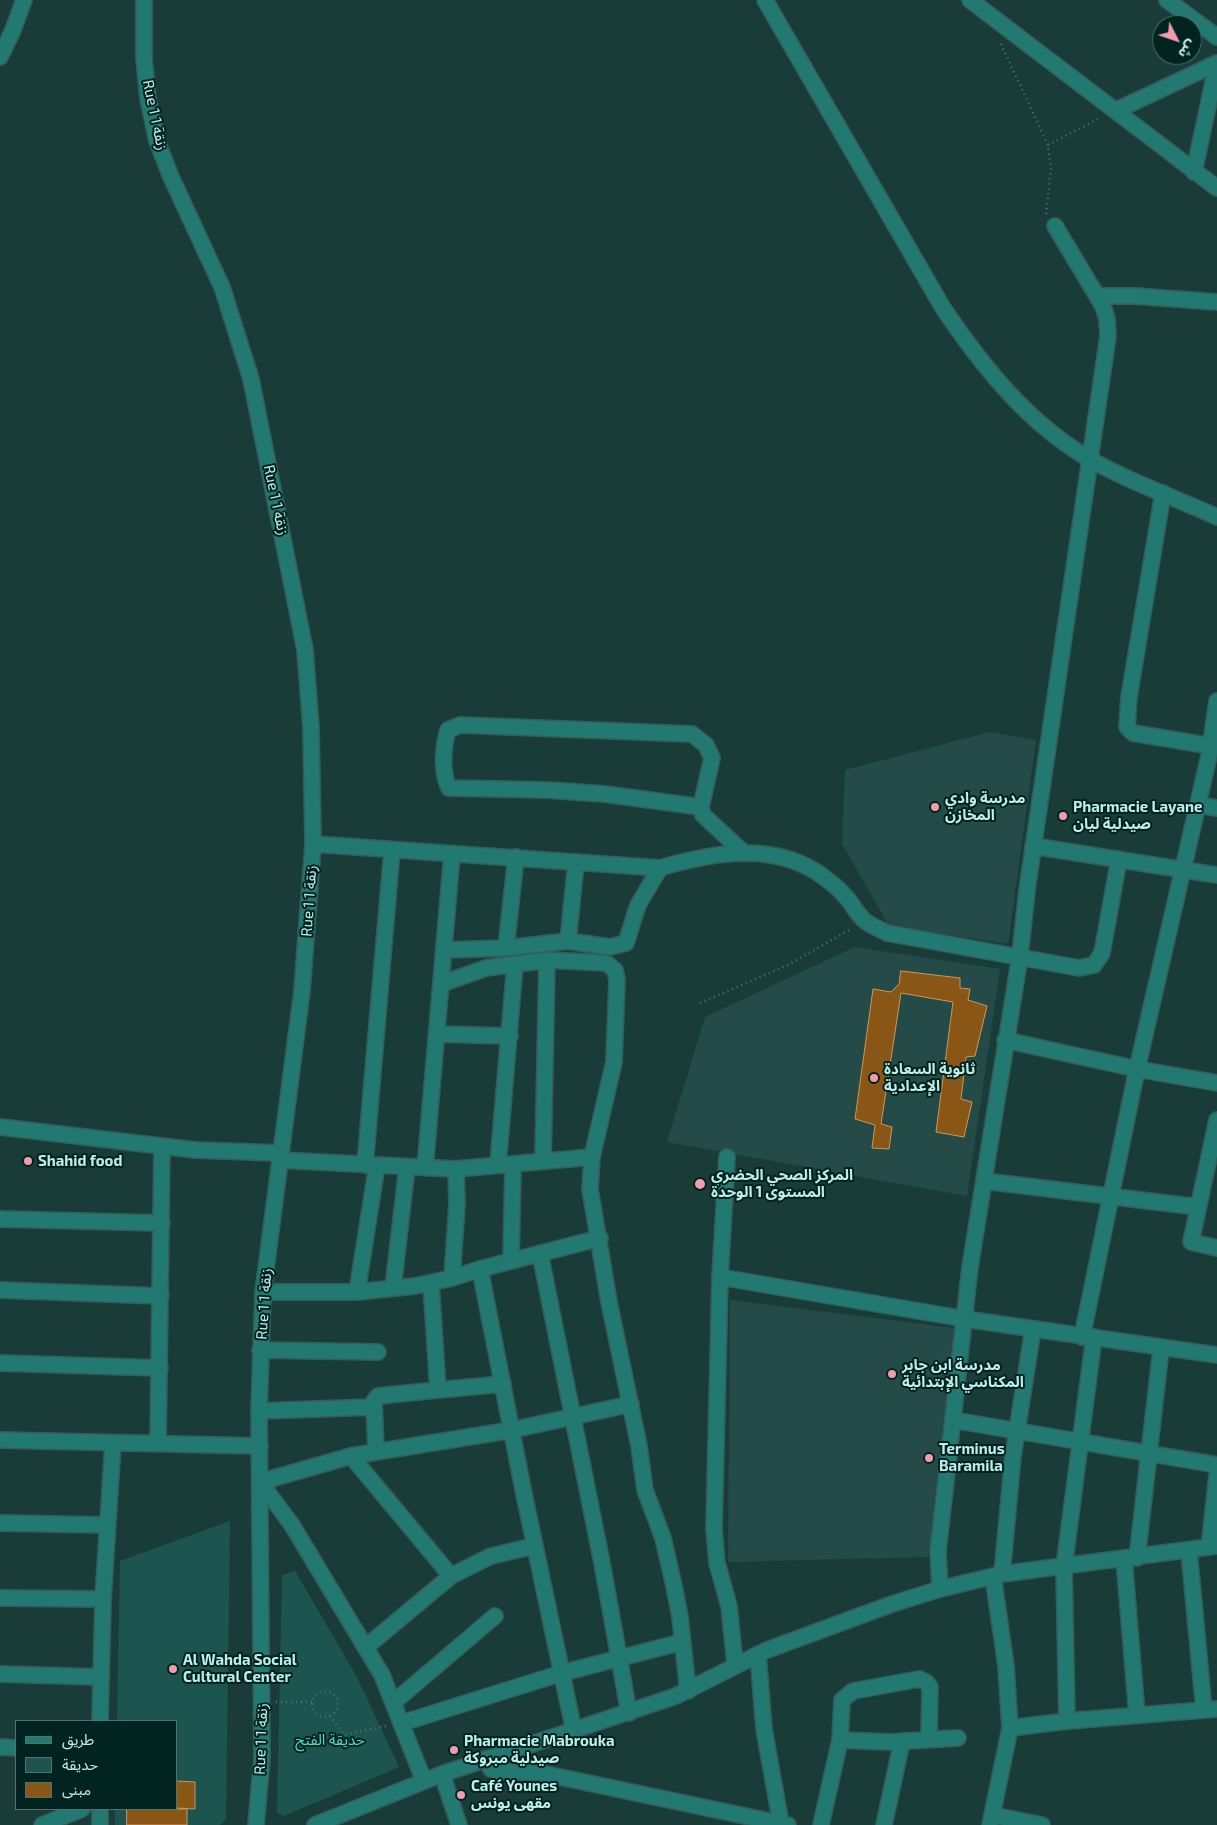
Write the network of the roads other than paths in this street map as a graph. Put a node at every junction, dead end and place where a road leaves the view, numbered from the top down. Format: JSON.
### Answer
{"nodes":[{"id":1,"x":24,"y":0,"type":"edge"},
{"id":2,"x":144,"y":0,"type":"edge"},
{"id":3,"x":765,"y":0,"type":"edge"},
{"id":4,"x":970,"y":0,"type":"edge"},
{"id":5,"x":1167,"y":0,"type":"edge"},
{"id":6,"x":1217,"y":37,"type":"edge"},
{"id":7,"x":0,"y":56,"type":"edge"},
{"id":8,"x":1217,"y":64,"type":"edge"},
{"id":9,"x":1117,"y":110,"type":"junction"},
{"id":10,"x":1194,"y":172,"type":"junction"},
{"id":11,"x":1217,"y":188,"type":"edge"},
{"id":12,"x":1055,"y":226,"type":"road end"},
{"id":13,"x":1097,"y":296,"type":"junction"},
{"id":14,"x":1217,"y":302,"type":"edge"},
{"id":15,"x":1092,"y":460,"type":"junction"},
{"id":16,"x":1163,"y":493,"type":"junction"},
{"id":17,"x":1217,"y":517,"type":"edge"},
{"id":18,"x":1217,"y":701,"type":"edge"},
{"id":19,"x":1211,"y":746,"type":"junction"},
{"id":20,"x":1199,"y":805,"type":"junction"},
{"id":21,"x":700,"y":806,"type":"junction"},
{"id":22,"x":1217,"y":808,"type":"edge"},
{"id":23,"x":313,"y":844,"type":"junction"},
{"id":24,"x":1033,"y":846,"type":"junction"},
{"id":25,"x":392,"y":850,"type":"junction"},
{"id":26,"x":744,"y":853,"type":"junction"},
{"id":27,"x":452,"y":854,"type":"junction"},
{"id":28,"x":516,"y":857,"type":"junction"},
{"id":29,"x":1119,"y":858,"type":"junction"},
{"id":30,"x":576,"y":862,"type":"junction"},
{"id":31,"x":660,"y":868,"type":"junction"},
{"id":32,"x":1183,"y":870,"type":"junction"},
{"id":33,"x":1217,"y":876,"type":"edge"},
{"id":34,"x":568,"y":941,"type":"junction"},
{"id":35,"x":506,"y":948,"type":"junction"},
{"id":36,"x":445,"y":950,"type":"junction"},
{"id":37,"x":1020,"y":956,"type":"junction"},
{"id":38,"x":547,"y":960,"type":"junction"},
{"id":39,"x":515,"y":964,"type":"junction"},
{"id":40,"x":441,"y":984,"type":"junction"},
{"id":41,"x":436,"y":1034,"type":"junction"},
{"id":42,"x":510,"y":1036,"type":"junction"},
{"id":43,"x":1005,"y":1040,"type":"junction"},
{"id":44,"x":1137,"y":1069,"type":"junction"},
{"id":45,"x":1217,"y":1083,"type":"edge"},
{"id":46,"x":1217,"y":1120,"type":"edge"},
{"id":47,"x":0,"y":1128,"type":"edge"},
{"id":48,"x":162,"y":1146,"type":"junction"},
{"id":49,"x":280,"y":1157,"type":"junction"},
{"id":50,"x":592,"y":1157,"type":"junction"},
{"id":51,"x":727,"y":1157,"type":"dead end"},
{"id":52,"x":544,"y":1161,"type":"junction"},
{"id":53,"x":498,"y":1164,"type":"junction"},
{"id":54,"x":514,"y":1164,"type":"junction"},
{"id":55,"x":371,"y":1165,"type":"junction"},
{"id":56,"x":407,"y":1167,"type":"junction"},
{"id":57,"x":424,"y":1168,"type":"junction"},
{"id":58,"x":456,"y":1169,"type":"junction"},
{"id":59,"x":984,"y":1181,"type":"junction"},
{"id":60,"x":1211,"y":1181,"type":"edge"},
{"id":61,"x":1110,"y":1195,"type":"junction"},
{"id":62,"x":1198,"y":1207,"type":"junction"},
{"id":63,"x":0,"y":1219,"type":"edge"},
{"id":64,"x":162,"y":1222,"type":"junction"},
{"id":65,"x":600,"y":1238,"type":"junction"},
{"id":66,"x":1217,"y":1248,"type":"edge"},
{"id":67,"x":540,"y":1253,"type":"junction"},
{"id":68,"x":511,"y":1261,"type":"junction"},
{"id":69,"x":480,"y":1269,"type":"junction"},
{"id":70,"x":720,"y":1277,"type":"junction"},
{"id":71,"x":452,"y":1278,"type":"junction"},
{"id":72,"x":431,"y":1282,"type":"junction"},
{"id":73,"x":394,"y":1288,"type":"junction"},
{"id":74,"x":0,"y":1290,"type":"edge"},
{"id":75,"x":263,"y":1292,"type":"junction"},
{"id":76,"x":356,"y":1292,"type":"junction"},
{"id":77,"x":161,"y":1296,"type":"junction"},
{"id":78,"x":965,"y":1319,"type":"junction"},
{"id":79,"x":1033,"y":1329,"type":"junction"},
{"id":80,"x":1088,"y":1337,"type":"junction"},
{"id":81,"x":1161,"y":1349,"type":"junction"},
{"id":82,"x":260,"y":1350,"type":"junction"},
{"id":83,"x":378,"y":1352,"type":"dead end"},
{"id":84,"x":1217,"y":1355,"type":"edge"},
{"id":85,"x":0,"y":1363,"type":"edge"},
{"id":86,"x":160,"y":1368,"type":"junction"},
{"id":87,"x":503,"y":1384,"type":"junction"},
{"id":88,"x":438,"y":1390,"type":"junction"},
{"id":89,"x":631,"y":1404,"type":"junction"},
{"id":90,"x":374,"y":1407,"type":"junction"},
{"id":91,"x":259,"y":1411,"type":"junction"},
{"id":92,"x":571,"y":1417,"type":"junction"},
{"id":93,"x":953,"y":1420,"type":"junction"},
{"id":94,"x":512,"y":1430,"type":"junction"},
{"id":95,"x":1017,"y":1430,"type":"junction"},
{"id":96,"x":0,"y":1440,"type":"edge"},
{"id":97,"x":113,"y":1442,"type":"junction"},
{"id":98,"x":1080,"y":1442,"type":"junction"},
{"id":99,"x":158,"y":1444,"type":"junction"},
{"id":100,"x":260,"y":1446,"type":"junction"},
{"id":101,"x":376,"y":1451,"type":"junction"},
{"id":102,"x":1148,"y":1452,"type":"junction"},
{"id":103,"x":351,"y":1456,"type":"junction"},
{"id":104,"x":1217,"y":1464,"type":"edge"},
{"id":105,"x":1217,"y":1476,"type":"edge"},
{"id":106,"x":260,"y":1482,"type":"junction"},
{"id":107,"x":0,"y":1523,"type":"edge"},
{"id":108,"x":107,"y":1525,"type":"junction"},
{"id":109,"x":534,"y":1546,"type":"junction"},
{"id":110,"x":1213,"y":1546,"type":"edge"},
{"id":111,"x":1189,"y":1551,"type":"junction"},
{"id":112,"x":1131,"y":1558,"type":"junction"},
{"id":113,"x":1064,"y":1568,"type":"junction"},
{"id":114,"x":998,"y":1575,"type":"junction"},
{"id":115,"x":451,"y":1576,"type":"junction"},
{"id":116,"x":940,"y":1589,"type":"junction"},
{"id":117,"x":0,"y":1598,"type":"edge"},
{"id":118,"x":103,"y":1599,"type":"junction"},
{"id":119,"x":496,"y":1616,"type":"dead end"},
{"id":120,"x":682,"y":1642,"type":"junction"},
{"id":121,"x":366,"y":1647,"type":"junction"},
{"id":122,"x":758,"y":1654,"type":"junction"},
{"id":123,"x":619,"y":1657,"type":"junction"},
{"id":124,"x":735,"y":1664,"type":"junction"},
{"id":125,"x":562,"y":1673,"type":"junction"},
{"id":126,"x":0,"y":1674,"type":"edge"},
{"id":127,"x":101,"y":1676,"type":"junction"},
{"id":128,"x":688,"y":1691,"type":"junction"},
{"id":129,"x":394,"y":1702,"type":"junction"},
{"id":130,"x":1210,"y":1709,"type":"edge"},
{"id":131,"x":629,"y":1713,"type":"junction"},
{"id":132,"x":1137,"y":1715,"type":"junction"},
{"id":133,"x":100,"y":1720,"type":"edge"},
{"id":134,"x":1067,"y":1721,"type":"junction"},
{"id":135,"x":402,"y":1723,"type":"junction"},
{"id":136,"x":1010,"y":1728,"type":"junction"},
{"id":137,"x":574,"y":1731,"type":"junction"},
{"id":138,"x":958,"y":1738,"type":"dead end"},
{"id":139,"x":929,"y":1739,"type":"junction"},
{"id":140,"x":840,"y":1740,"type":"junction"},
{"id":141,"x":902,"y":1741,"type":"junction"},
{"id":142,"x":0,"y":1747,"type":"edge"},
{"id":143,"x":15,"y":1748,"type":"edge"},
{"id":144,"x":486,"y":1759,"type":"junction"},
{"id":145,"x":442,"y":1774,"type":"junction"},
{"id":146,"x":424,"y":1781,"type":"junction"},
{"id":147,"x":80,"y":1810,"type":"edge"},
{"id":148,"x":100,"y":1810,"type":"edge"},
{"id":149,"x":991,"y":1820,"type":"edge"},
{"id":150,"x":784,"y":1824,"type":"edge"},
{"id":151,"x":42,"y":1825,"type":"edge"},
{"id":152,"x":100,"y":1825,"type":"edge"},
{"id":153,"x":256,"y":1825,"type":"edge"},
{"id":154,"x":314,"y":1825,"type":"edge"},
{"id":155,"x":459,"y":1825,"type":"edge"},
{"id":156,"x":821,"y":1825,"type":"edge"},
{"id":157,"x":884,"y":1825,"type":"edge"},
{"id":158,"x":1042,"y":1825,"type":"edge"}],
"edges":[{"from":1,"to":7,"type":"street"},
{"from":2,"to":23,"type":"street","name":"Rue 1 زنقة 1"},
{"from":3,"to":15,"type":"street"},
{"from":4,"to":9,"type":"street"},
{"from":5,"to":6,"type":"street"},
{"from":8,"to":9,"type":"street"},
{"from":8,"to":10,"type":"street"},
{"from":9,"to":10,"type":"street"},
{"from":10,"to":11,"type":"street"},
{"from":12,"to":13,"type":"street"},
{"from":13,"to":14,"type":"street"},
{"from":13,"to":15,"type":"street"},
{"from":15,"to":16,"type":"street"},
{"from":15,"to":24,"type":"street"},
{"from":16,"to":17,"type":"street"},
{"from":16,"to":19,"type":"street"},
{"from":18,"to":19,"type":"street"},
{"from":19,"to":20,"type":"street"},
{"from":20,"to":22,"type":"street"},
{"from":20,"to":32,"type":"street"},
{"from":21,"to":21,"type":"street"},
{"from":21,"to":26,"type":"street"},
{"from":23,"to":25,"type":"street"},
{"from":23,"to":49,"type":"street","name":"Rue 1 زنقة 1"},
{"from":24,"to":29,"type":"street"},
{"from":24,"to":37,"type":"street"},
{"from":25,"to":27,"type":"street"},
{"from":25,"to":55,"type":"street"},
{"from":26,"to":31,"type":"street"},
{"from":26,"to":37,"type":"street"},
{"from":27,"to":28,"type":"street"},
{"from":27,"to":36,"type":"street"},
{"from":28,"to":30,"type":"street"},
{"from":28,"to":35,"type":"street"},
{"from":29,"to":32,"type":"street"},
{"from":29,"to":37,"type":"street"},
{"from":30,"to":31,"type":"street"},
{"from":30,"to":34,"type":"street"},
{"from":31,"to":34,"type":"street"},
{"from":32,"to":33,"type":"street"},
{"from":32,"to":44,"type":"street"},
{"from":34,"to":35,"type":"street"},
{"from":35,"to":36,"type":"street"},
{"from":36,"to":40,"type":"street"},
{"from":37,"to":43,"type":"street"},
{"from":38,"to":39,"type":"street"},
{"from":38,"to":50,"type":"street"},
{"from":38,"to":52,"type":"street"},
{"from":39,"to":40,"type":"street"},
{"from":39,"to":42,"type":"street"},
{"from":40,"to":41,"type":"street"},
{"from":41,"to":42,"type":"street"},
{"from":41,"to":57,"type":"street"},
{"from":42,"to":53,"type":"street"},
{"from":43,"to":44,"type":"street"},
{"from":43,"to":59,"type":"street"},
{"from":44,"to":45,"type":"street"},
{"from":44,"to":61,"type":"street"},
{"from":46,"to":60,"type":"street"},
{"from":47,"to":48,"type":"street"},
{"from":48,"to":49,"type":"street"},
{"from":48,"to":64,"type":"street"},
{"from":49,"to":55,"type":"street"},
{"from":49,"to":75,"type":"street","name":"Rue 1 زنقة 1"},
{"from":50,"to":52,"type":"street"},
{"from":50,"to":65,"type":"street"},
{"from":51,"to":70,"type":"street"},
{"from":52,"to":54,"type":"street"},
{"from":53,"to":54,"type":"street"},
{"from":53,"to":58,"type":"street"},
{"from":54,"to":68,"type":"street"},
{"from":55,"to":56,"type":"street"},
{"from":55,"to":76,"type":"street"},
{"from":56,"to":57,"type":"street"},
{"from":56,"to":73,"type":"street"},
{"from":57,"to":58,"type":"street"},
{"from":58,"to":71,"type":"street"},
{"from":59,"to":61,"type":"street"},
{"from":59,"to":78,"type":"street"},
{"from":60,"to":62,"type":"street"},
{"from":61,"to":62,"type":"street"},
{"from":61,"to":80,"type":"street"},
{"from":62,"to":66,"type":"street"},
{"from":63,"to":64,"type":"street"},
{"from":64,"to":77,"type":"street"},
{"from":65,"to":67,"type":"street"},
{"from":65,"to":89,"type":"street"},
{"from":67,"to":68,"type":"street"},
{"from":67,"to":92,"type":"street"},
{"from":68,"to":69,"type":"street"},
{"from":69,"to":71,"type":"street"},
{"from":69,"to":87,"type":"street"},
{"from":70,"to":78,"type":"street"},
{"from":70,"to":124,"type":"street"},
{"from":71,"to":72,"type":"street"},
{"from":72,"to":73,"type":"street"},
{"from":72,"to":88,"type":"street"},
{"from":73,"to":76,"type":"street"},
{"from":74,"to":77,"type":"street"},
{"from":75,"to":76,"type":"street"},
{"from":75,"to":82,"type":"street","name":"Rue 1 زنقة 1"},
{"from":77,"to":86,"type":"street"},
{"from":78,"to":79,"type":"street"},
{"from":78,"to":93,"type":"street"},
{"from":79,"to":80,"type":"street"},
{"from":79,"to":95,"type":"street"},
{"from":80,"to":81,"type":"street"},
{"from":80,"to":98,"type":"street"},
{"from":81,"to":84,"type":"street"},
{"from":81,"to":102,"type":"street"},
{"from":82,"to":83,"type":"street"},
{"from":82,"to":91,"type":"street","name":"Rue 1 زنقة 1"},
{"from":85,"to":86,"type":"street"},
{"from":86,"to":99,"type":"street"},
{"from":87,"to":88,"type":"street"},
{"from":87,"to":94,"type":"street"},
{"from":88,"to":90,"type":"street"},
{"from":89,"to":92,"type":"street"},
{"from":89,"to":120,"type":"street"},
{"from":90,"to":91,"type":"street"},
{"from":90,"to":101,"type":"street"},
{"from":91,"to":100,"type":"street","name":"Rue 1 زنقة 1"},
{"from":92,"to":94,"type":"street"},
{"from":92,"to":123,"type":"street"},
{"from":93,"to":95,"type":"street"},
{"from":93,"to":116,"type":"street"},
{"from":94,"to":101,"type":"street"},
{"from":94,"to":109,"type":"street"},
{"from":95,"to":98,"type":"street"},
{"from":95,"to":114,"type":"street"},
{"from":96,"to":97,"type":"street"},
{"from":97,"to":99,"type":"street"},
{"from":97,"to":108,"type":"street"},
{"from":98,"to":102,"type":"street"},
{"from":98,"to":113,"type":"street"},
{"from":99,"to":100,"type":"street"},
{"from":100,"to":106,"type":"street","name":"Rue 1 زنقة 1"},
{"from":101,"to":103,"type":"street"},
{"from":102,"to":104,"type":"street"},
{"from":102,"to":112,"type":"street"},
{"from":103,"to":106,"type":"street"},
{"from":103,"to":115,"type":"street"},
{"from":105,"to":110,"type":"street"},
{"from":106,"to":121,"type":"street"},
{"from":106,"to":153,"type":"street","name":"Rue 1 زنقة 1"},
{"from":107,"to":108,"type":"street"},
{"from":108,"to":118,"type":"street"},
{"from":109,"to":115,"type":"street"},
{"from":109,"to":125,"type":"street"},
{"from":110,"to":111,"type":"street"},
{"from":111,"to":112,"type":"street"},
{"from":111,"to":130,"type":"street"},
{"from":112,"to":113,"type":"street"},
{"from":112,"to":132,"type":"street"},
{"from":113,"to":114,"type":"street"},
{"from":113,"to":134,"type":"street"},
{"from":114,"to":116,"type":"street"},
{"from":114,"to":136,"type":"street"},
{"from":115,"to":121,"type":"street"},
{"from":116,"to":122,"type":"street"},
{"from":117,"to":118,"type":"street"},
{"from":118,"to":127,"type":"street"},
{"from":119,"to":129,"type":"street"},
{"from":120,"to":123,"type":"street"},
{"from":120,"to":128,"type":"street"},
{"from":121,"to":129,"type":"street"},
{"from":122,"to":124,"type":"street"},
{"from":122,"to":150,"type":"street"},
{"from":123,"to":125,"type":"street"},
{"from":123,"to":131,"type":"street"},
{"from":124,"to":128,"type":"street"},
{"from":125,"to":135,"type":"street"},
{"from":125,"to":137,"type":"street"},
{"from":126,"to":127,"type":"street"},
{"from":127,"to":133,"type":"street"},
{"from":128,"to":131,"type":"street"},
{"from":129,"to":135,"type":"street"},
{"from":130,"to":132,"type":"street"},
{"from":131,"to":137,"type":"street"},
{"from":132,"to":134,"type":"street"},
{"from":134,"to":136,"type":"street"},
{"from":135,"to":146,"type":"street"},
{"from":136,"to":149,"type":"street"},
{"from":137,"to":144,"type":"street"},
{"from":138,"to":139,"type":"street"},
{"from":139,"to":140,"type":"street"},
{"from":139,"to":141,"type":"street"},
{"from":140,"to":141,"type":"street"},
{"from":140,"to":156,"type":"street"},
{"from":141,"to":157,"type":"street"},
{"from":142,"to":143,"type":"street"},
{"from":144,"to":145,"type":"street"},
{"from":144,"to":150,"type":"street"},
{"from":145,"to":146,"type":"street"},
{"from":145,"to":155,"type":"street"},
{"from":146,"to":154,"type":"street"},
{"from":147,"to":151,"type":"street"},
{"from":148,"to":152,"type":"street"},
{"from":149,"to":158,"type":"street"}]}
